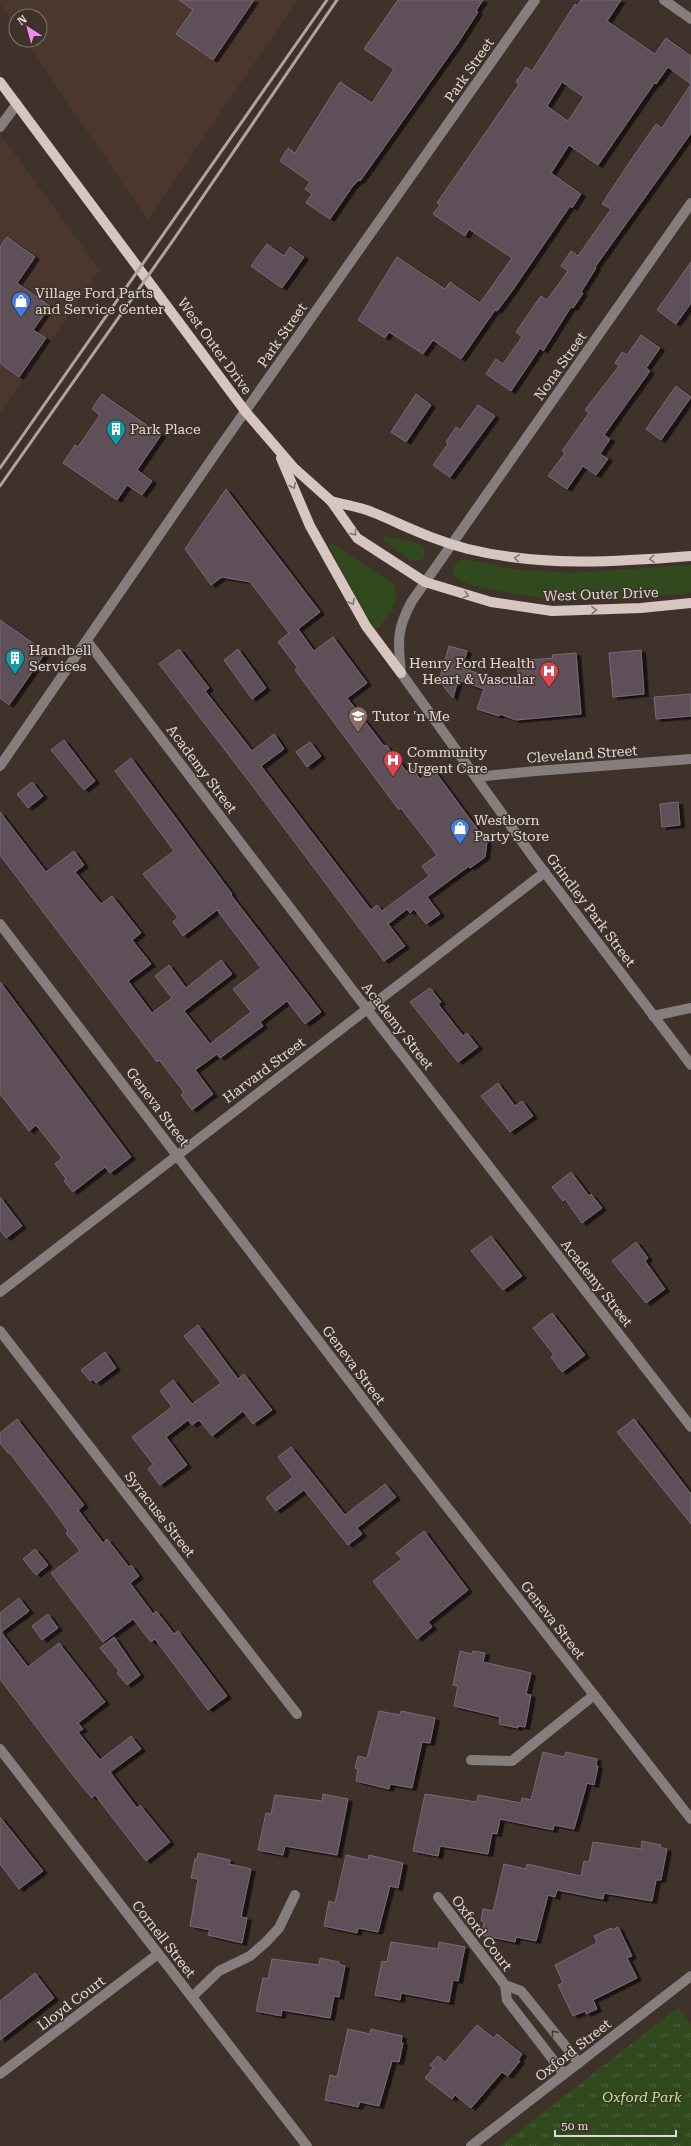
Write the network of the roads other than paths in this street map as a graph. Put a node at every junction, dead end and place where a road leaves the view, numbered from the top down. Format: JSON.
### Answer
{"nodes":[{"id":1,"x":535,"y":0,"type":"edge"},
{"id":2,"x":664,"y":0,"type":"edge"},
{"id":3,"x":691,"y":19,"type":"edge"},
{"id":4,"x":0,"y":82,"type":"edge"},
{"id":5,"x":17,"y":104,"type":"junction"},
{"id":6,"x":0,"y":127,"type":"edge"},
{"id":7,"x":691,"y":203,"type":"edge"},
{"id":8,"x":245,"y":411,"type":"junction"},
{"id":9,"x":277,"y":451,"type":"junction"},
{"id":10,"x":331,"y":501,"type":"junction"},
{"id":11,"x":452,"y":544,"type":"junction"},
{"id":12,"x":691,"y":556,"type":"edge"},
{"id":13,"x":425,"y":582,"type":"junction"},
{"id":14,"x":691,"y":603,"type":"edge"},
{"id":15,"x":87,"y":641,"type":"junction"},
{"id":16,"x":401,"y":673,"type":"junction"},
{"id":17,"x":691,"y":759,"type":"edge"},
{"id":18,"x":0,"y":766,"type":"edge"},
{"id":19,"x":476,"y":777,"type":"junction"},
{"id":20,"x":545,"y":872,"type":"junction"},
{"id":21,"x":0,"y":924,"type":"edge"},
{"id":22,"x":691,"y":1008,"type":"edge"},
{"id":23,"x":367,"y":1009,"type":"junction"},
{"id":24,"x":653,"y":1016,"type":"junction"},
{"id":25,"x":691,"y":1065,"type":"edge"},
{"id":26,"x":176,"y":1155,"type":"junction"},
{"id":27,"x":0,"y":1292,"type":"edge"},
{"id":28,"x":0,"y":1331,"type":"edge"},
{"id":29,"x":691,"y":1427,"type":"edge"},
{"id":30,"x":594,"y":1695,"type":"junction"},
{"id":31,"x":297,"y":1714,"type":"dead end"},
{"id":32,"x":0,"y":1749,"type":"edge"},
{"id":33,"x":471,"y":1760,"type":"dead end"},
{"id":34,"x":691,"y":1819,"type":"edge"},
{"id":35,"x":295,"y":1895,"type":"dead end"},
{"id":36,"x":438,"y":1897,"type":"dead end"},
{"id":37,"x":158,"y":1954,"type":"junction"},
{"id":38,"x":691,"y":1976,"type":"edge"},
{"id":39,"x":504,"y":1985,"type":"junction"},
{"id":40,"x":192,"y":1997,"type":"junction"},
{"id":41,"x":578,"y":2063,"type":"junction"},
{"id":42,"x":0,"y":2074,"type":"edge"},
{"id":43,"x":564,"y":2074,"type":"junction"},
{"id":44,"x":307,"y":2146,"type":"edge"},
{"id":45,"x":471,"y":2146,"type":"edge"}],
"edges":[{"from":1,"to":8,"type":"street","name":"Park Street"},
{"from":2,"to":3,"type":"street"},
{"from":4,"to":5,"type":"main road","name":"West Outer Drive"},
{"from":5,"to":6,"type":"street"},
{"from":5,"to":8,"type":"main road","name":"West Outer Drive"},
{"from":7,"to":11,"type":"street","name":"Nona Street"},
{"from":8,"to":9,"type":"main road","name":"West Outer Drive"},
{"from":8,"to":15,"type":"street","name":"Park Street"},
{"from":9,"to":10,"type":"main road","name":"West Outer Drive"},
{"from":9,"to":16,"type":"main road","one_way":true},
{"from":10,"to":11,"type":"main road","name":"West Outer Drive"},
{"from":10,"to":13,"type":"main road","name":"West Outer Drive","one_way":true},
{"from":12,"to":11,"type":"main road","name":"West Outer Drive","one_way":true},
{"from":11,"to":13,"type":"street"},
{"from":13,"to":14,"type":"main road","name":"West Outer Drive","one_way":true},
{"from":13,"to":16,"type":"street"},
{"from":15,"to":18,"type":"street","name":"Park Street"},
{"from":15,"to":23,"type":"street","name":"Academy Street"},
{"from":16,"to":19,"type":"street","name":"Grindley Park Street"},
{"from":17,"to":19,"type":"street","name":"Cleveland Street"},
{"from":19,"to":20,"type":"street","name":"Grindley Park Street"},
{"from":20,"to":23,"type":"street","name":"Harvard Street"},
{"from":20,"to":24,"type":"street","name":"Grindley Park Street"},
{"from":21,"to":26,"type":"street","name":"Geneva Street"},
{"from":22,"to":24,"type":"street"},
{"from":23,"to":26,"type":"street","name":"Harvard Street"},
{"from":23,"to":29,"type":"street","name":"Academy Street"},
{"from":24,"to":25,"type":"street","name":"Grindley Park Street"},
{"from":26,"to":27,"type":"street","name":"Harvard Street"},
{"from":26,"to":30,"type":"street","name":"Geneva Street"},
{"from":28,"to":31,"type":"street","name":"Syracuse Street"},
{"from":30,"to":33,"type":"street"},
{"from":30,"to":34,"type":"street","name":"Geneva Street"},
{"from":32,"to":37,"type":"street","name":"Cornell Street"},
{"from":35,"to":40,"type":"street"},
{"from":36,"to":39,"type":"street","name":"Oxford Court"},
{"from":37,"to":40,"type":"street","name":"Cornell Street"},
{"from":37,"to":42,"type":"street","name":"Lloyd Court"},
{"from":38,"to":41,"type":"street","name":"Oxford Street"},
{"from":41,"to":39,"type":"street","name":"Oxford Court","one_way":true},
{"from":39,"to":43,"type":"street","name":"Oxford Court"},
{"from":40,"to":44,"type":"street","name":"Cornell Street"},
{"from":41,"to":43,"type":"street","name":"Oxford Street"},
{"from":43,"to":45,"type":"street","name":"Oxford Street"}]}
